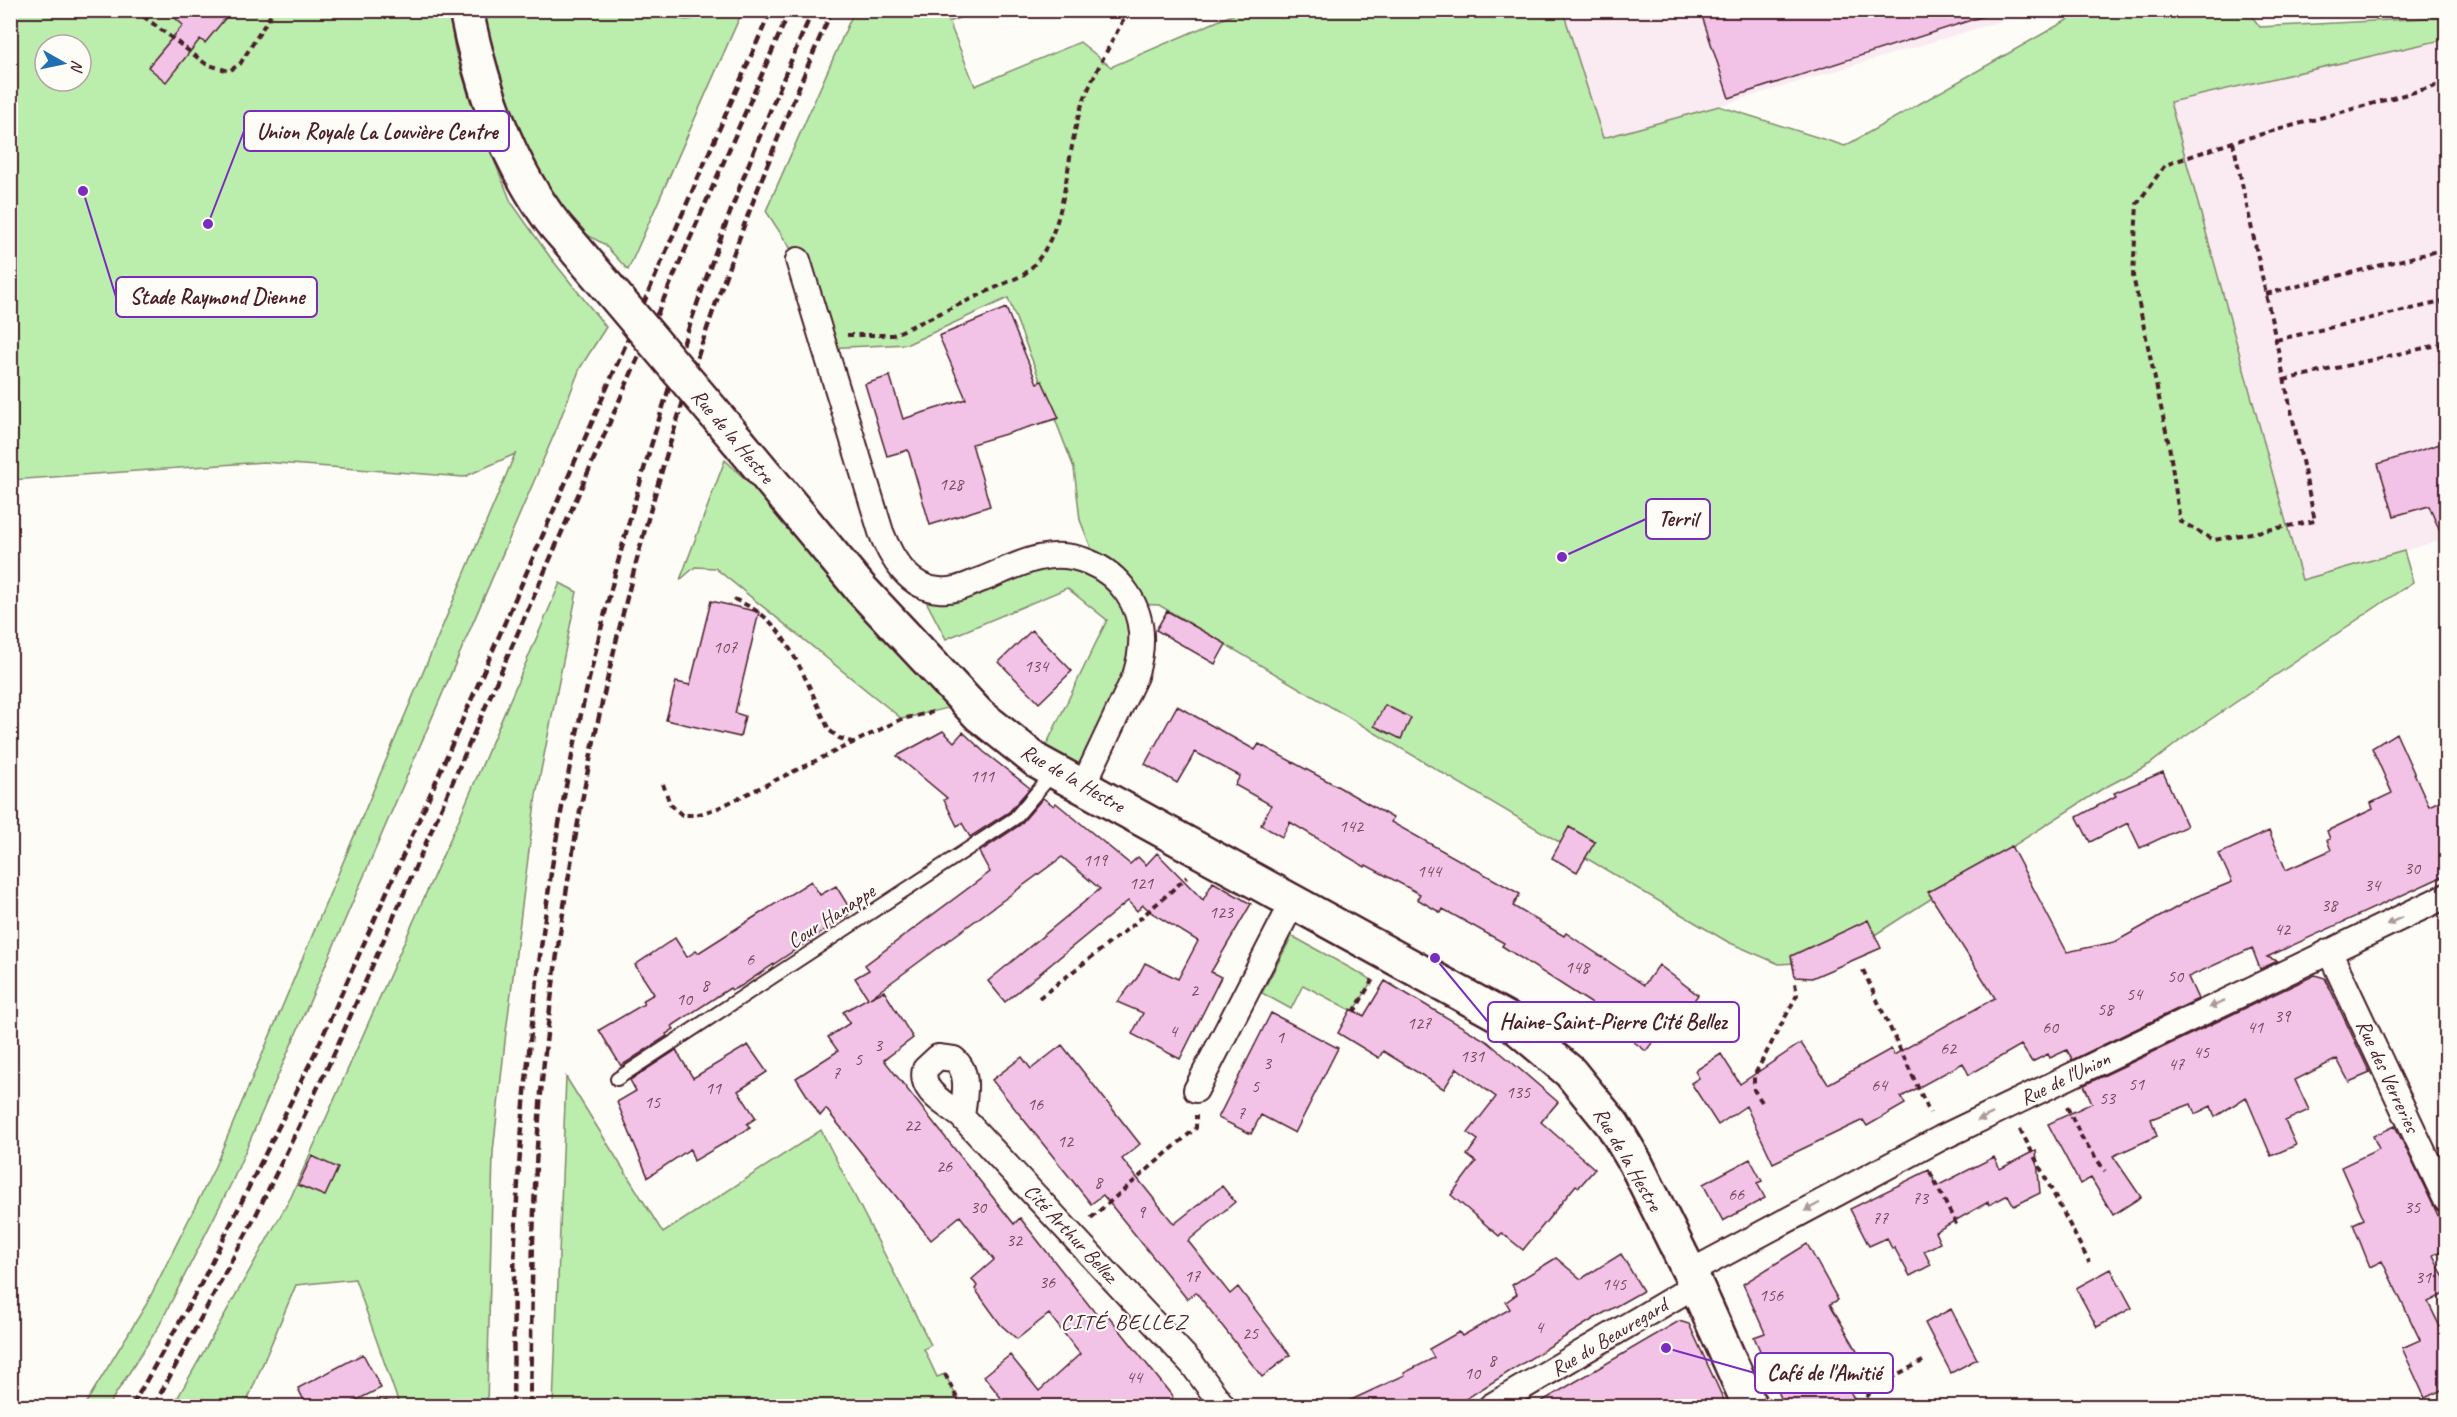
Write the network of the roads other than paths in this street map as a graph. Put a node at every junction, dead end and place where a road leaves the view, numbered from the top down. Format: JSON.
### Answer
{"nodes":[{"id":1,"x":466,"y":10,"type":"edge"},
{"id":2,"x":798,"y":260,"type":"dead end"},
{"id":3,"x":1055,"y":771,"type":"junction"},
{"id":4,"x":1083,"y":786,"type":"junction"},
{"id":5,"x":2446,"y":896,"type":"edge"},
{"id":6,"x":1293,"y":902,"type":"junction"},
{"id":7,"x":2329,"y":951,"type":"junction"},
{"id":8,"x":617,"y":1079,"type":"dead end"},
{"id":9,"x":1196,"y":1090,"type":"road end"},
{"id":10,"x":962,"y":1116,"type":"dead end"},
{"id":11,"x":2446,"y":1200,"type":"edge"},
{"id":12,"x":1693,"y":1278,"type":"junction"},
{"id":13,"x":1223,"y":1407,"type":"edge"},
{"id":14,"x":1491,"y":1407,"type":"edge"},
{"id":15,"x":1750,"y":1407,"type":"edge"}],
"edges":[{"from":1,"to":3,"type":"street","name":"Rue de la Hestre","bridge":true},
{"from":2,"to":4,"type":"street"},
{"from":3,"to":4,"type":"street","name":"Rue de la Hestre"},
{"from":3,"to":8,"type":"lane","name":"Cour Hanappe"},
{"from":4,"to":6,"type":"street","name":"Rue de la Hestre"},
{"from":5,"to":7,"type":"street","name":"Rue de l'Union","one_way":true},
{"from":6,"to":9,"type":"street"},
{"from":6,"to":12,"type":"street","name":"Rue de la Hestre"},
{"from":7,"to":11,"type":"street","name":"Rue des Verreries"},
{"from":7,"to":12,"type":"street","name":"Rue de l'Union","one_way":true},
{"from":10,"to":13,"type":"street","name":"Cité Arthur Bellez"},
{"from":12,"to":14,"type":"street","name":"Rue du Beauregard"},
{"from":12,"to":15,"type":"street","name":"Rue de la Hestre"}]}
